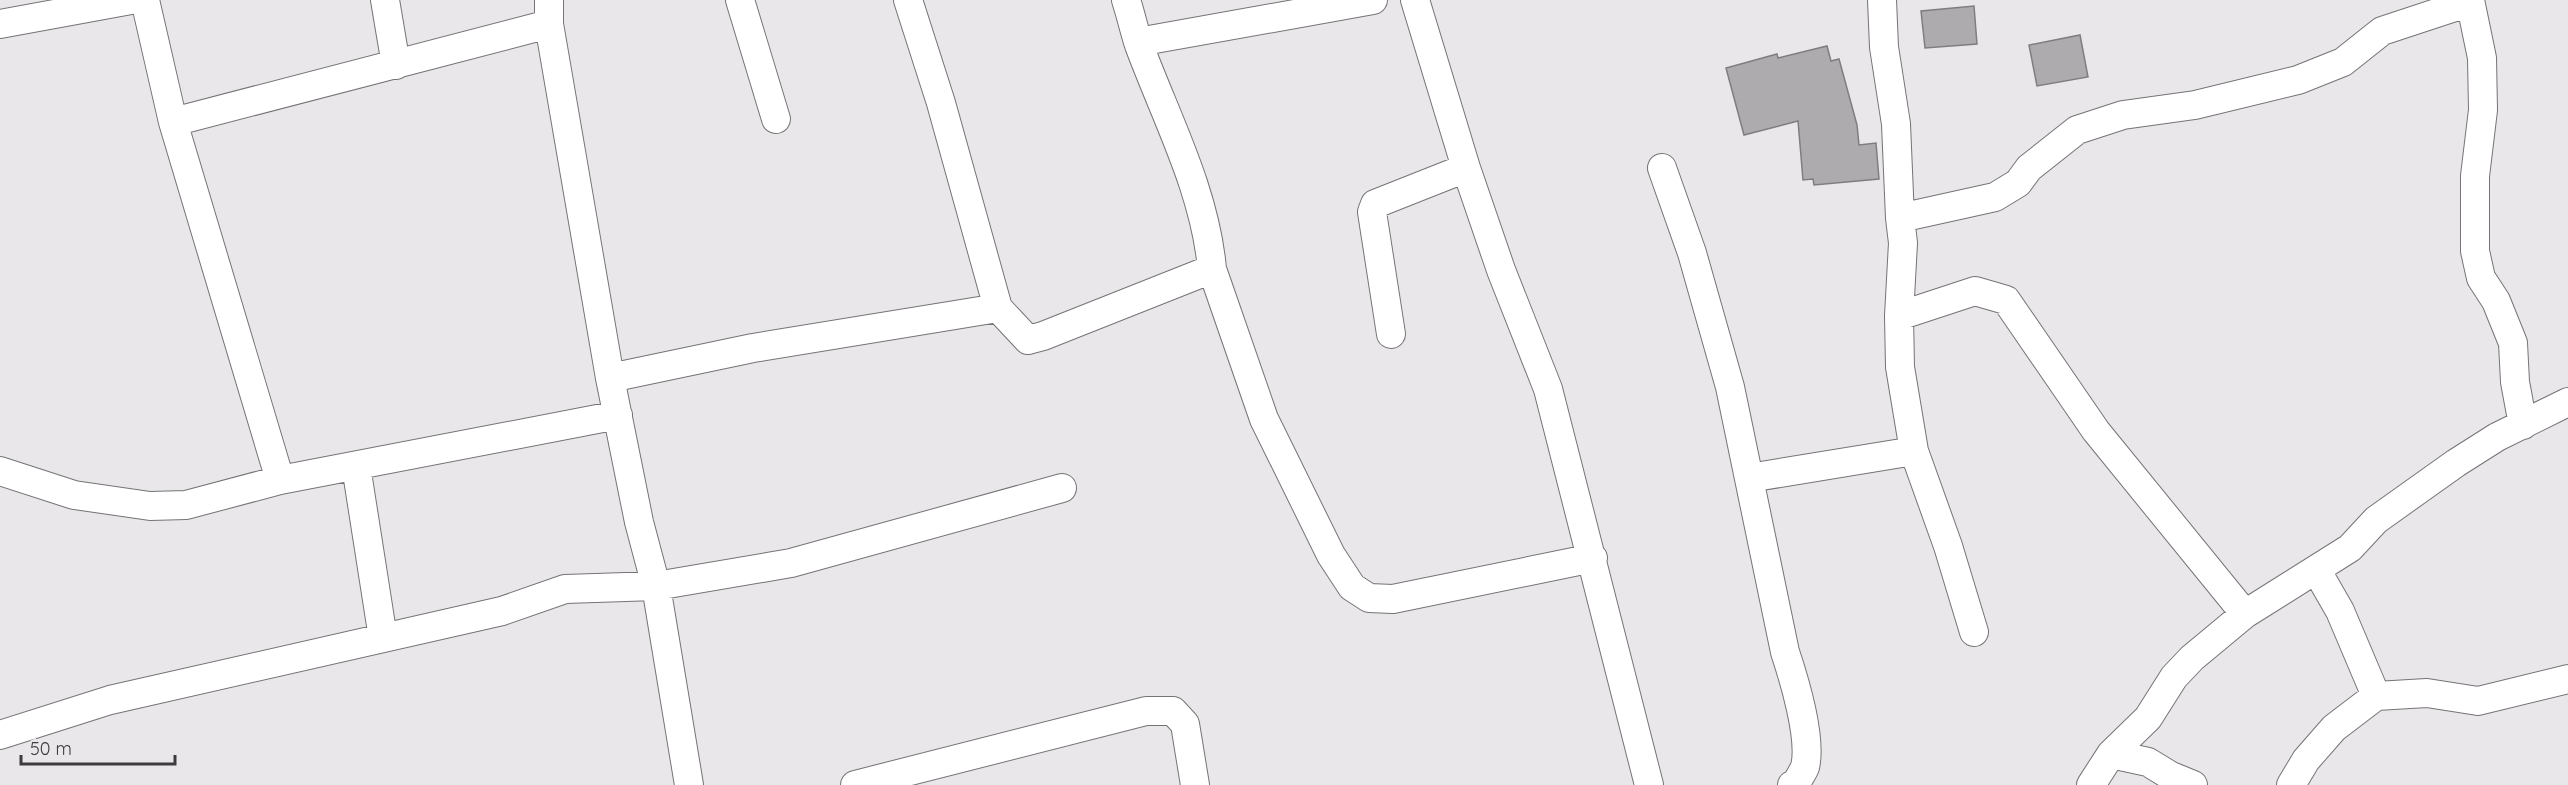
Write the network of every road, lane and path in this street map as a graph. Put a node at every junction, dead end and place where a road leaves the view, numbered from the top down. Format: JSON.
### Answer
{"nodes":[{"id":1,"x":131,"y":0,"type":"edge"},
{"id":2,"x":145,"y":0,"type":"edge"},
{"id":3,"x":385,"y":0,"type":"edge"},
{"id":4,"x":740,"y":0,"type":"edge"},
{"id":5,"x":908,"y":0,"type":"edge"},
{"id":6,"x":1126,"y":0,"type":"edge"},
{"id":7,"x":1373,"y":0,"type":"edge"},
{"id":8,"x":1415,"y":0,"type":"edge"},
{"id":9,"x":1882,"y":0,"type":"edge"},
{"id":10,"x":2470,"y":1,"type":"edge"},
{"id":11,"x":549,"y":12,"type":"edge"},
{"id":12,"x":0,"y":24,"type":"edge"},
{"id":13,"x":1138,"y":42,"type":"junction"},
{"id":14,"x":396,"y":65,"type":"junction"},
{"id":15,"x":776,"y":119,"type":"dead end"},
{"id":16,"x":173,"y":122,"type":"junction"},
{"id":17,"x":1466,"y":168,"type":"junction"},
{"id":18,"x":1662,"y":168,"type":"dead end"},
{"id":19,"x":1899,"y":218,"type":"junction"},
{"id":20,"x":1212,"y":269,"type":"junction"},
{"id":21,"x":998,"y":308,"type":"junction"},
{"id":22,"x":1899,"y":316,"type":"junction"},
{"id":23,"x":1391,"y":334,"type":"dead end"},
{"id":24,"x":610,"y":378,"type":"junction"},
{"id":25,"x":2568,"y":402,"type":"edge"},
{"id":26,"x":618,"y":415,"type":"junction"},
{"id":27,"x":2523,"y":425,"type":"junction"},
{"id":28,"x":1914,"y":451,"type":"junction"},
{"id":29,"x":356,"y":465,"type":"junction"},
{"id":30,"x":0,"y":471,"type":"edge"},
{"id":31,"x":1749,"y":478,"type":"junction"},
{"id":32,"x":280,"y":480,"type":"junction"},
{"id":33,"x":1062,"y":488,"type":"dead end"},
{"id":34,"x":1593,"y":558,"type":"junction"},
{"id":35,"x":2317,"y":571,"type":"junction"},
{"id":36,"x":656,"y":586,"type":"junction"},
{"id":37,"x":2245,"y":615,"type":"junction"},
{"id":38,"x":1974,"y":632,"type":"dead end"},
{"id":39,"x":383,"y":638,"type":"junction"},
{"id":40,"x":2568,"y":679,"type":"edge"},
{"id":41,"x":2376,"y":696,"type":"junction"},
{"id":42,"x":0,"y":735,"type":"edge"},
{"id":43,"x":2111,"y":754,"type":"junction"},
{"id":44,"x":688,"y":785,"type":"edge"},
{"id":45,"x":855,"y":785,"type":"edge"},
{"id":46,"x":1195,"y":785,"type":"edge"},
{"id":47,"x":1648,"y":785,"type":"edge"},
{"id":48,"x":1792,"y":785,"type":"edge"},
{"id":49,"x":2091,"y":785,"type":"edge"},
{"id":50,"x":2193,"y":785,"type":"edge"},
{"id":51,"x":2291,"y":785,"type":"edge"}],
"edges":[{"from":1,"to":12,"type":"street"},
{"from":2,"to":16,"type":"street"},
{"from":3,"to":14,"type":"street"},
{"from":4,"to":15,"type":"street"},
{"from":5,"to":21,"type":"street"},
{"from":6,"to":13,"type":"street"},
{"from":7,"to":13,"type":"street"},
{"from":8,"to":17,"type":"street"},
{"from":9,"to":19,"type":"street"},
{"from":10,"to":19,"type":"street"},
{"from":10,"to":27,"type":"street"},
{"from":11,"to":14,"type":"street"},
{"from":11,"to":24,"type":"street"},
{"from":13,"to":20,"type":"street"},
{"from":14,"to":16,"type":"street"},
{"from":16,"to":32,"type":"street"},
{"from":17,"to":23,"type":"street"},
{"from":17,"to":34,"type":"street"},
{"from":18,"to":31,"type":"street"},
{"from":19,"to":22,"type":"street"},
{"from":20,"to":21,"type":"street"},
{"from":20,"to":34,"type":"street"},
{"from":21,"to":24,"type":"street"},
{"from":22,"to":28,"type":"street"},
{"from":22,"to":37,"type":"street"},
{"from":24,"to":26,"type":"street"},
{"from":25,"to":27,"type":"street"},
{"from":26,"to":29,"type":"street"},
{"from":26,"to":36,"type":"street"},
{"from":27,"to":35,"type":"street"},
{"from":28,"to":31,"type":"street"},
{"from":28,"to":38,"type":"street"},
{"from":29,"to":32,"type":"street"},
{"from":29,"to":39,"type":"street"},
{"from":30,"to":32,"type":"street"},
{"from":31,"to":48,"type":"street"},
{"from":33,"to":36,"type":"street"},
{"from":34,"to":47,"type":"street"},
{"from":35,"to":37,"type":"street"},
{"from":35,"to":41,"type":"street"},
{"from":36,"to":39,"type":"street"},
{"from":36,"to":44,"type":"street"},
{"from":37,"to":43,"type":"street"},
{"from":39,"to":42,"type":"street"},
{"from":40,"to":41,"type":"street"},
{"from":41,"to":51,"type":"street"},
{"from":43,"to":49,"type":"street"},
{"from":43,"to":50,"type":"street"},
{"from":45,"to":46,"type":"street"}]}
